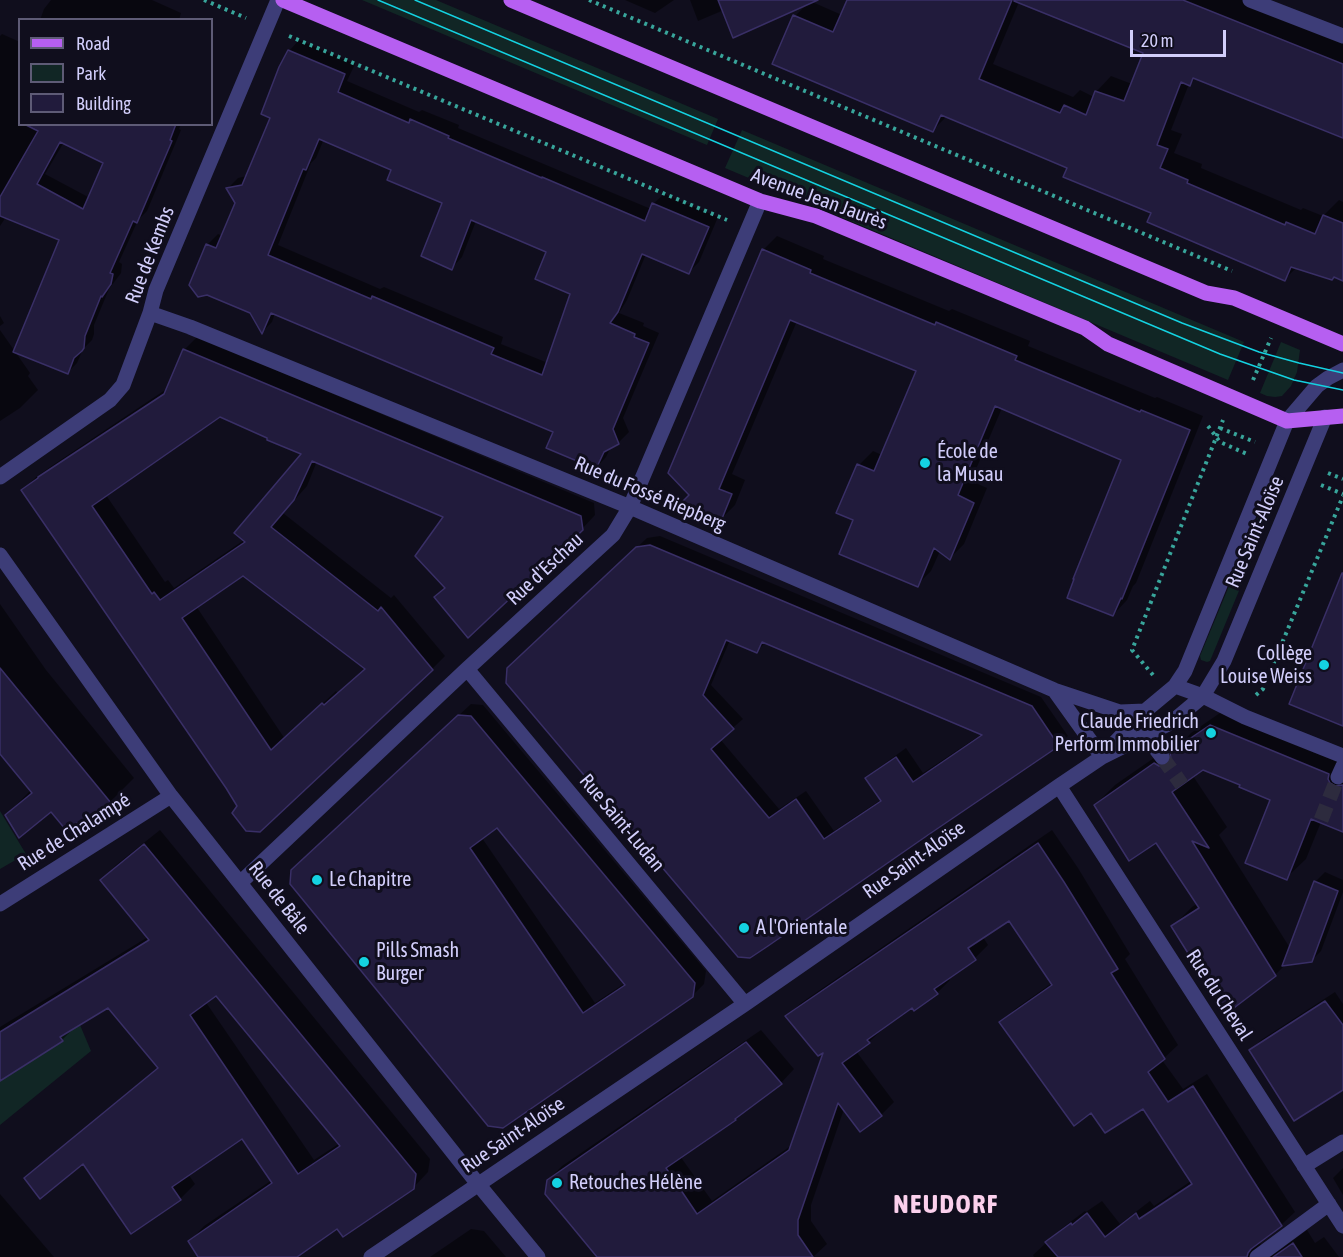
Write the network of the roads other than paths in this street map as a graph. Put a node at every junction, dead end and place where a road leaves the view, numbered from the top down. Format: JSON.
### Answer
{"nodes":[{"id":1,"x":280,"y":0,"type":"edge"},
{"id":2,"x":511,"y":0,"type":"edge"},
{"id":3,"x":1250,"y":0,"type":"edge"},
{"id":4,"x":1343,"y":36,"type":"edge"},
{"id":5,"x":760,"y":201,"type":"junction"},
{"id":6,"x":150,"y":313,"type":"junction"},
{"id":7,"x":1343,"y":344,"type":"edge"},
{"id":8,"x":1343,"y":370,"type":"edge"},
{"id":9,"x":1343,"y":416,"type":"edge"},
{"id":10,"x":1324,"y":417,"type":"junction"},
{"id":11,"x":1287,"y":421,"type":"junction"},
{"id":12,"x":0,"y":477,"type":"edge"},
{"id":13,"x":630,"y":507,"type":"junction"},
{"id":14,"x":0,"y":555,"type":"edge"},
{"id":15,"x":467,"y":669,"type":"junction"},
{"id":16,"x":1175,"y":686,"type":"junction"},
{"id":17,"x":1054,"y":690,"type":"junction"},
{"id":18,"x":1203,"y":696,"type":"junction"},
{"id":19,"x":1146,"y":711,"type":"junction"},
{"id":20,"x":1146,"y":735,"type":"junction"},
{"id":21,"x":1343,"y":756,"type":"edge"},
{"id":22,"x":1102,"y":757,"type":"junction"},
{"id":23,"x":1162,"y":757,"type":"tunnel mouth"},
{"id":24,"x":1059,"y":786,"type":"junction"},
{"id":25,"x":171,"y":796,"type":"junction"},
{"id":26,"x":240,"y":883,"type":"junction"},
{"id":27,"x":0,"y":903,"type":"edge"},
{"id":28,"x":745,"y":1004,"type":"junction"},
{"id":29,"x":1343,"y":1142,"type":"edge"},
{"id":30,"x":1304,"y":1166,"type":"junction"},
{"id":31,"x":478,"y":1184,"type":"junction"},
{"id":32,"x":1329,"y":1204,"type":"junction"},
{"id":33,"x":1343,"y":1226,"type":"edge"},
{"id":34,"x":371,"y":1257,"type":"edge"},
{"id":35,"x":538,"y":1257,"type":"edge"},
{"id":36,"x":1257,"y":1257,"type":"edge"}],
"edges":[{"from":1,"to":5,"type":"main road","name":"Avenue Jean Jaurès"},
{"from":1,"to":6,"type":"street","name":"Rue de Kembs"},
{"from":2,"to":7,"type":"main road"},
{"from":3,"to":4,"type":"street"},
{"from":5,"to":11,"type":"main road","name":"Avenue Jean Jaurès"},
{"from":5,"to":13,"type":"street","name":"Rue d'Eschau"},
{"from":6,"to":12,"type":"street","name":"Rue de Kembs"},
{"from":6,"to":13,"type":"street","name":"Rue du Fossé Riepberg"},
{"from":8,"to":11,"type":"street","name":"Rue Saint-Aloïse"},
{"from":9,"to":10,"type":"main road"},
{"from":10,"to":11,"type":"main road"},
{"from":10,"to":18,"type":"street","name":"Rue Saint-Aloïse"},
{"from":11,"to":16,"type":"street","name":"Rue Saint-Aloïse"},
{"from":13,"to":15,"type":"street","name":"Rue d'Eschau"},
{"from":13,"to":17,"type":"street","name":"Rue du Fossé Riepberg"},
{"from":14,"to":25,"type":"street","name":"Rue de Bâle"},
{"from":15,"to":26,"type":"street","name":"Rue d'Eschau"},
{"from":15,"to":28,"type":"street","name":"Rue Saint-Ludan"},
{"from":16,"to":18,"type":"street"},
{"from":16,"to":19,"type":"street","name":"Rue Saint-Aloïse"},
{"from":17,"to":19,"type":"street","name":"Rue du Fossé Riepberg"},
{"from":17,"to":22,"type":"street"},
{"from":18,"to":20,"type":"street","name":"Rue Saint-Aloïse"},
{"from":18,"to":21,"type":"street"},
{"from":19,"to":22,"type":"street","name":"Rue Saint-Aloïse"},
{"from":20,"to":22,"type":"street","name":"Rue Saint-Aloïse"},
{"from":20,"to":23,"type":"street"},
{"from":22,"to":24,"type":"street","name":"Rue Saint-Aloïse"},
{"from":24,"to":28,"type":"street","name":"Rue Saint-Aloïse"},
{"from":24,"to":30,"type":"street","name":"Rue du Cheval"},
{"from":25,"to":26,"type":"street","name":"Rue de Bâle"},
{"from":25,"to":27,"type":"street","name":"Rue de Chalampé"},
{"from":26,"to":31,"type":"street","name":"Rue de Bâle"},
{"from":28,"to":31,"type":"street","name":"Rue Saint-Aloïse"},
{"from":29,"to":30,"type":"street"},
{"from":30,"to":32,"type":"street","name":"Rue du Cheval"},
{"from":31,"to":34,"type":"street","name":"Rue Saint-Aloïse"},
{"from":31,"to":35,"type":"street","name":"Rue de Bâle"},
{"from":32,"to":33,"type":"street","name":"Rue du Cheval"},
{"from":32,"to":36,"type":"street"}]}
